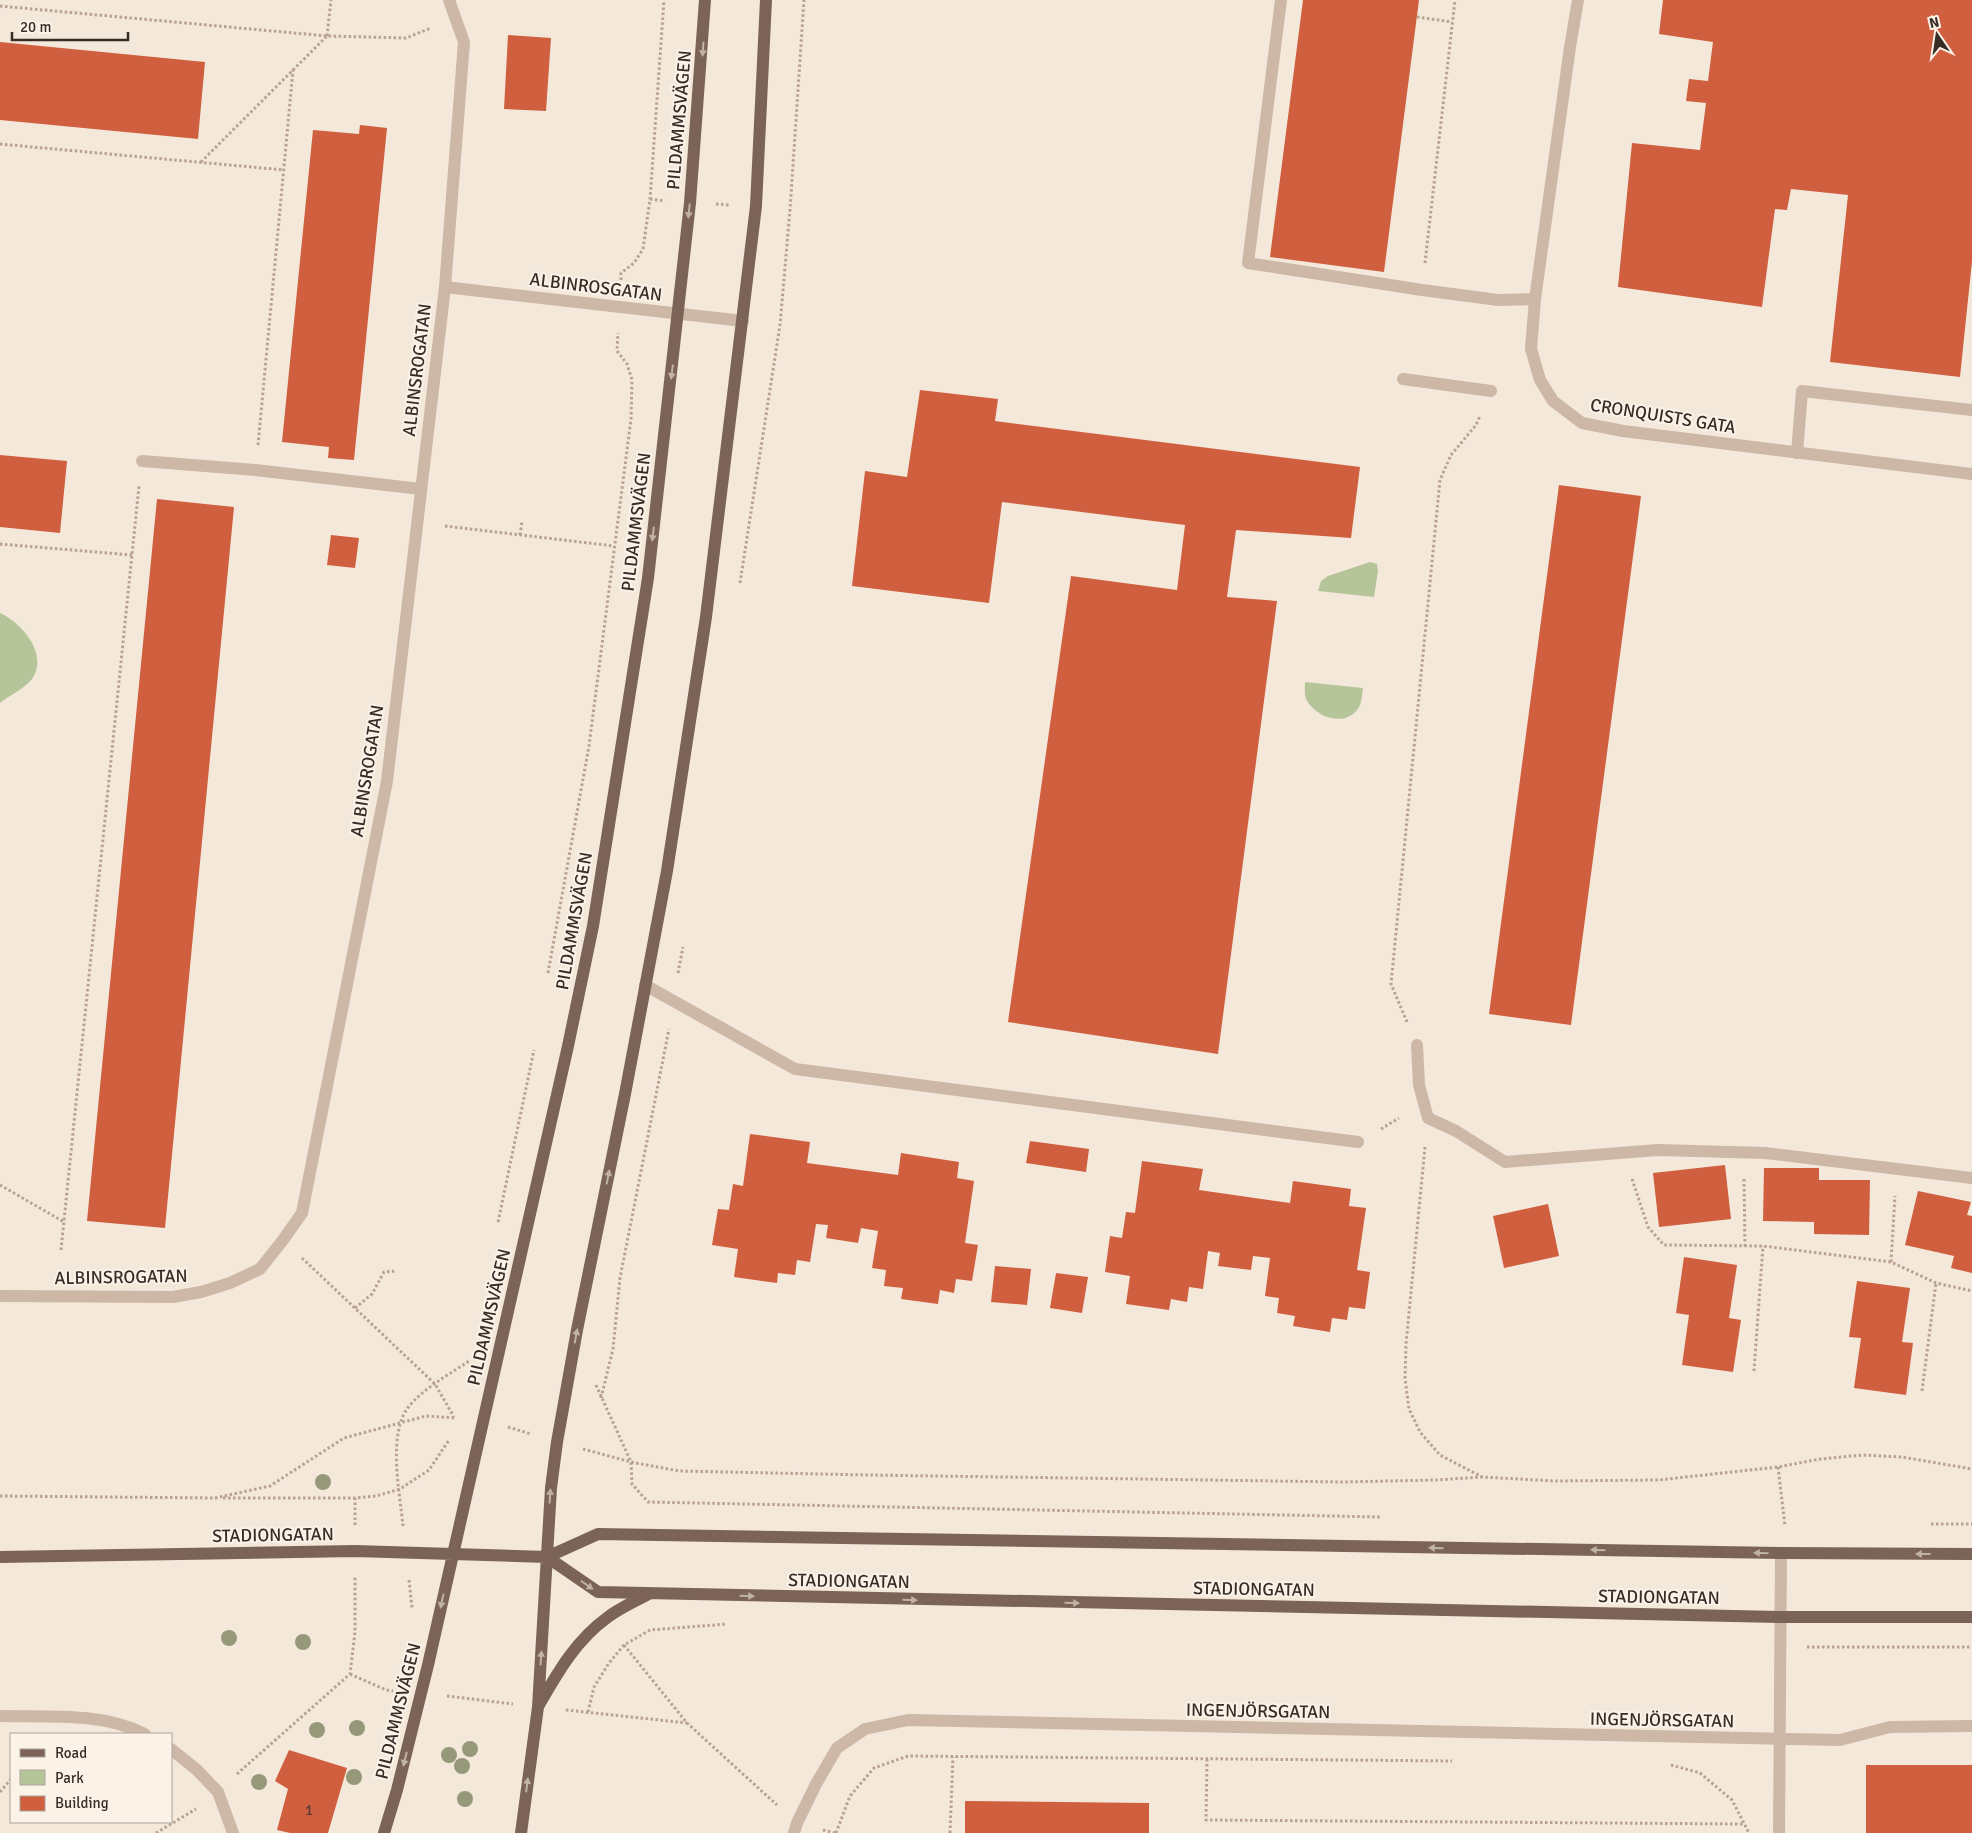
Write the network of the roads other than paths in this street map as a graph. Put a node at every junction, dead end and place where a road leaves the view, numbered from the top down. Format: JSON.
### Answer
{"nodes":[{"id":1,"x":449,"y":0,"type":"edge"},
{"id":2,"x":705,"y":0,"type":"edge"},
{"id":3,"x":766,"y":0,"type":"edge"},
{"id":4,"x":1281,"y":0,"type":"edge"},
{"id":5,"x":1578,"y":0,"type":"edge"},
{"id":6,"x":445,"y":287,"type":"junction"},
{"id":7,"x":1535,"y":299,"type":"junction"},
{"id":8,"x":679,"y":314,"type":"junction"},
{"id":9,"x":743,"y":321,"type":"junction"},
{"id":10,"x":1403,"y":379,"type":"dead end"},
{"id":11,"x":1491,"y":390,"type":"road end"},
{"id":12,"x":1972,"y":410,"type":"edge"},
{"id":13,"x":1797,"y":453,"type":"junction"},
{"id":14,"x":142,"y":461,"type":"road end"},
{"id":15,"x":1972,"y":474,"type":"edge"},
{"id":16,"x":421,"y":490,"type":"junction"},
{"id":17,"x":645,"y":985,"type":"junction"},
{"id":18,"x":1417,"y":1045,"type":"road end"},
{"id":19,"x":1358,"y":1142,"type":"road end"},
{"id":20,"x":1972,"y":1178,"type":"edge"},
{"id":21,"x":0,"y":1296,"type":"edge"},
{"id":22,"x":1781,"y":1553,"type":"junction"},
{"id":23,"x":452,"y":1554,"type":"junction"},
{"id":24,"x":1972,"y":1554,"type":"edge"},
{"id":25,"x":0,"y":1557,"type":"edge"},
{"id":26,"x":547,"y":1557,"type":"junction"},
{"id":27,"x":649,"y":1594,"type":"junction"},
{"id":28,"x":1779,"y":1617,"type":"junction"},
{"id":29,"x":1972,"y":1617,"type":"edge"},
{"id":30,"x":538,"y":1707,"type":"junction"},
{"id":31,"x":0,"y":1716,"type":"edge"},
{"id":32,"x":1972,"y":1726,"type":"edge"},
{"id":33,"x":144,"y":1733,"type":"edge"},
{"id":34,"x":1780,"y":1740,"type":"junction"},
{"id":35,"x":172,"y":1751,"type":"edge"},
{"id":36,"x":795,"y":1828,"type":"edge"},
{"id":37,"x":234,"y":1833,"type":"edge"},
{"id":38,"x":384,"y":1833,"type":"edge"},
{"id":39,"x":521,"y":1833,"type":"edge"},
{"id":40,"x":1779,"y":1833,"type":"edge"}],
"edges":[{"from":1,"to":6,"type":"street","name":"ALBINSROGATAN"},
{"from":2,"to":8,"type":"main road","name":"PILDAMMSVÄGEN","one_way":true},
{"from":3,"to":9,"type":"main road"},
{"from":4,"to":7,"type":"street"},
{"from":5,"to":7,"type":"street","name":"CRONQUISTS GATA"},
{"from":6,"to":8,"type":"street","name":"ALBINROSGATAN"},
{"from":6,"to":16,"type":"street","name":"ALBINSROGATAN"},
{"from":7,"to":13,"type":"street","name":"CRONQUISTS GATA"},
{"from":8,"to":9,"type":"street","name":"ALBINROSGATAN"},
{"from":8,"to":23,"type":"main road","name":"PILDAMMSVÄGEN","one_way":true},
{"from":9,"to":17,"type":"main road"},
{"from":10,"to":11,"type":"street"},
{"from":12,"to":13,"type":"street"},
{"from":13,"to":15,"type":"street","name":"CRONQUISTS GATA"},
{"from":14,"to":16,"type":"street"},
{"from":16,"to":21,"type":"street","name":"ALBINSROGATAN"},
{"from":17,"to":19,"type":"street"},
{"from":26,"to":17,"type":"main road","one_way":true},
{"from":18,"to":20,"type":"street"},
{"from":24,"to":22,"type":"main road","name":"STADIONGATAN","one_way":true},
{"from":22,"to":26,"type":"main road","name":"STADIONGATAN","one_way":true},
{"from":22,"to":28,"type":"street"},
{"from":23,"to":25,"type":"main road","name":"STADIONGATAN"},
{"from":23,"to":26,"type":"main road","name":"STADIONGATAN"},
{"from":23,"to":38,"type":"main road","name":"PILDAMMSVÄGEN","one_way":true},
{"from":26,"to":27,"type":"main road","name":"STADIONGATAN","one_way":true},
{"from":30,"to":26,"type":"main road","one_way":true},
{"from":27,"to":28,"type":"main road","name":"STADIONGATAN","one_way":true},
{"from":27,"to":30,"type":"main road"},
{"from":28,"to":29,"type":"main road","name":"STADIONGATAN"},
{"from":28,"to":34,"type":"street"},
{"from":39,"to":30,"type":"main road","one_way":true},
{"from":31,"to":33,"type":"street"},
{"from":32,"to":34,"type":"street","name":"INGENJÖRSGATAN"},
{"from":34,"to":36,"type":"street","name":"INGENJÖRSGATAN"},
{"from":34,"to":40,"type":"street"},
{"from":35,"to":37,"type":"street"}]}
